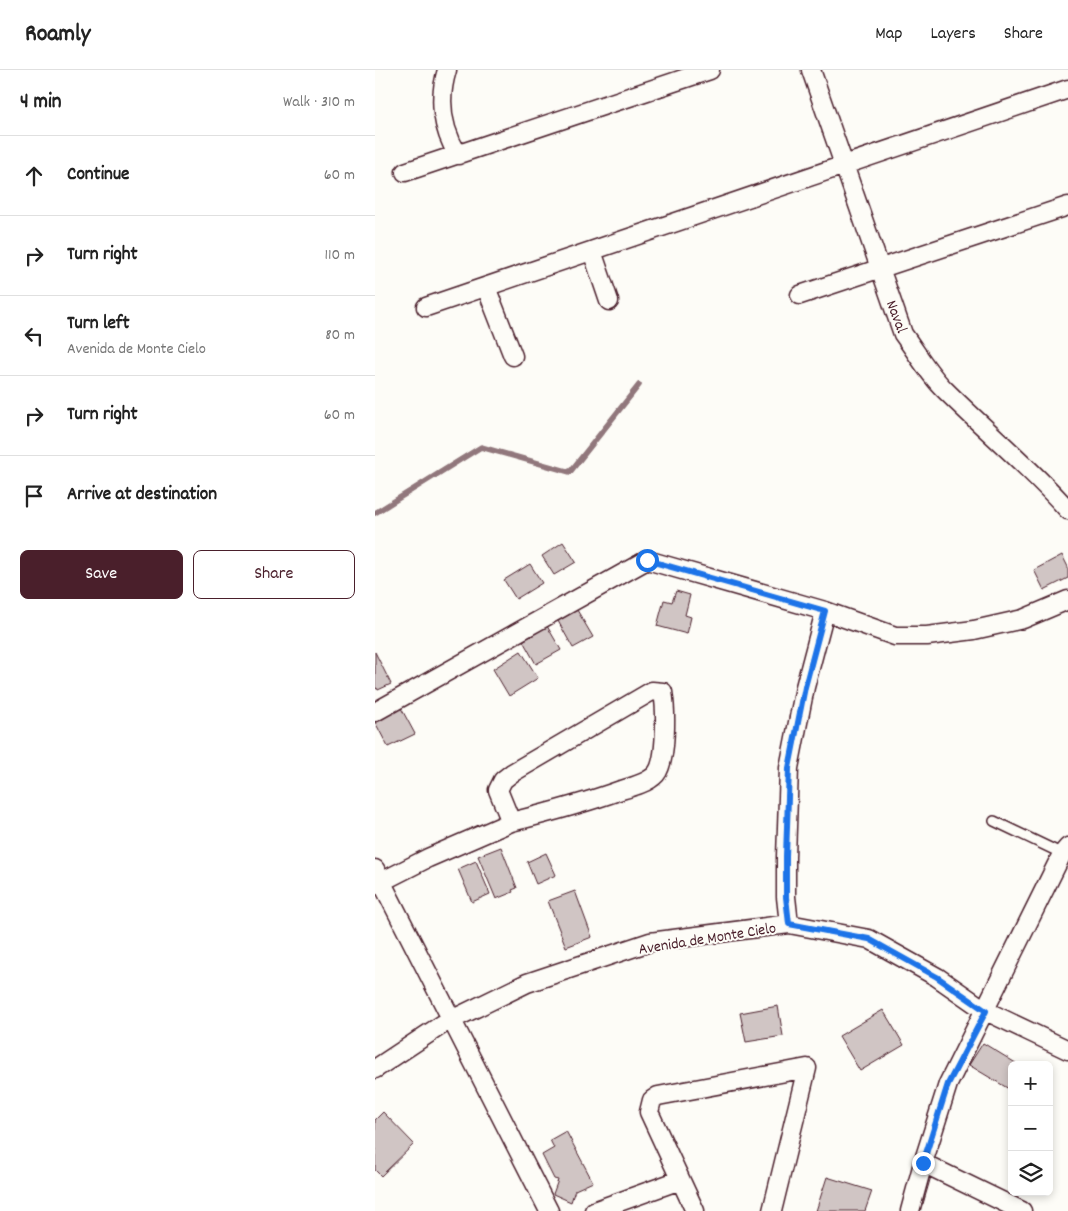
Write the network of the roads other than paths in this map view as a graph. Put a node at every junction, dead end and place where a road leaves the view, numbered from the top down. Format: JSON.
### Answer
{"nodes":[{"id":1,"x":447,"y":70,"type":"edge"},
{"id":2,"x":811,"y":70,"type":"edge"},
{"id":3,"x":705,"y":71,"type":"edge"},
{"id":4,"x":1068,"y":89,"type":"edge"},
{"id":5,"x":458,"y":155,"type":"junction"},
{"id":6,"x":844,"y":165,"type":"junction"},
{"id":7,"x":405,"y":172,"type":"dead end"},
{"id":8,"x":1068,"y":206,"type":"edge"},
{"id":9,"x":592,"y":251,"type":"junction"},
{"id":10,"x":881,"y":268,"type":"junction"},
{"id":11,"x":486,"y":287,"type":"junction"},
{"id":12,"x":800,"y":295,"type":"dead end"},
{"id":13,"x":609,"y":301,"type":"dead end"},
{"id":14,"x":426,"y":307,"type":"dead end"},
{"id":15,"x":513,"y":356,"type":"dead end"},
{"id":16,"x":1068,"y":510,"type":"edge"},
{"id":17,"x":1068,"y":600,"type":"edge"},
{"id":18,"x":825,"y":611,"type":"junction"},
{"id":19,"x":375,"y":712,"type":"edge"},
{"id":20,"x":994,"y":821,"type":"dead end"},
{"id":21,"x":511,"y":822,"type":"junction"},
{"id":22,"x":1066,"y":852,"type":"edge"},
{"id":23,"x":377,"y":879,"type":"edge"},
{"id":24,"x":789,"y":924,"type":"junction"},
{"id":25,"x":986,"y":1011,"type":"junction"},
{"id":26,"x":452,"y":1019,"type":"junction"},
{"id":27,"x":1068,"y":1050,"type":"edge"},
{"id":28,"x":375,"y":1069,"type":"edge"},
{"id":29,"x":923,"y":1163,"type":"junction"},
{"id":30,"x":680,"y":1180,"type":"junction"},
{"id":31,"x":549,"y":1211,"type":"edge"},
{"id":32,"x":594,"y":1211,"type":"edge"},
{"id":33,"x":695,"y":1211,"type":"edge"},
{"id":34,"x":771,"y":1211,"type":"edge"},
{"id":35,"x":910,"y":1211,"type":"edge"},
{"id":36,"x":1022,"y":1211,"type":"edge"}],
"edges":[{"from":1,"to":5,"type":"street"},
{"from":2,"to":6,"type":"street","name":"Naval"},
{"from":3,"to":5,"type":"street"},
{"from":4,"to":6,"type":"street"},
{"from":5,"to":7,"type":"street"},
{"from":6,"to":9,"type":"street"},
{"from":6,"to":10,"type":"street","name":"Naval"},
{"from":8,"to":10,"type":"street"},
{"from":9,"to":11,"type":"street"},
{"from":9,"to":13,"type":"street"},
{"from":10,"to":12,"type":"street"},
{"from":10,"to":16,"type":"street","name":"Naval"},
{"from":11,"to":14,"type":"street"},
{"from":11,"to":15,"type":"street"},
{"from":17,"to":18,"type":"street"},
{"from":18,"to":19,"type":"street"},
{"from":18,"to":24,"type":"street"},
{"from":20,"to":22,"type":"lane"},
{"from":21,"to":21,"type":"street"},
{"from":21,"to":23,"type":"street"},
{"from":22,"to":25,"type":"street"},
{"from":23,"to":26,"type":"street"},
{"from":24,"to":25,"type":"street","name":"Avenida de Monte Cielo"},
{"from":24,"to":26,"type":"street","name":"Avenida de Monte Cielo"},
{"from":25,"to":27,"type":"street","name":"Avenida de Monte Cielo"},
{"from":25,"to":29,"type":"street"},
{"from":26,"to":28,"type":"street","name":"Avenida de Monte Cielo"},
{"from":26,"to":31,"type":"street"},
{"from":29,"to":35,"type":"street"},
{"from":29,"to":36,"type":"street"},
{"from":30,"to":32,"type":"street"},
{"from":30,"to":33,"type":"street"},
{"from":30,"to":34,"type":"street"}]}
